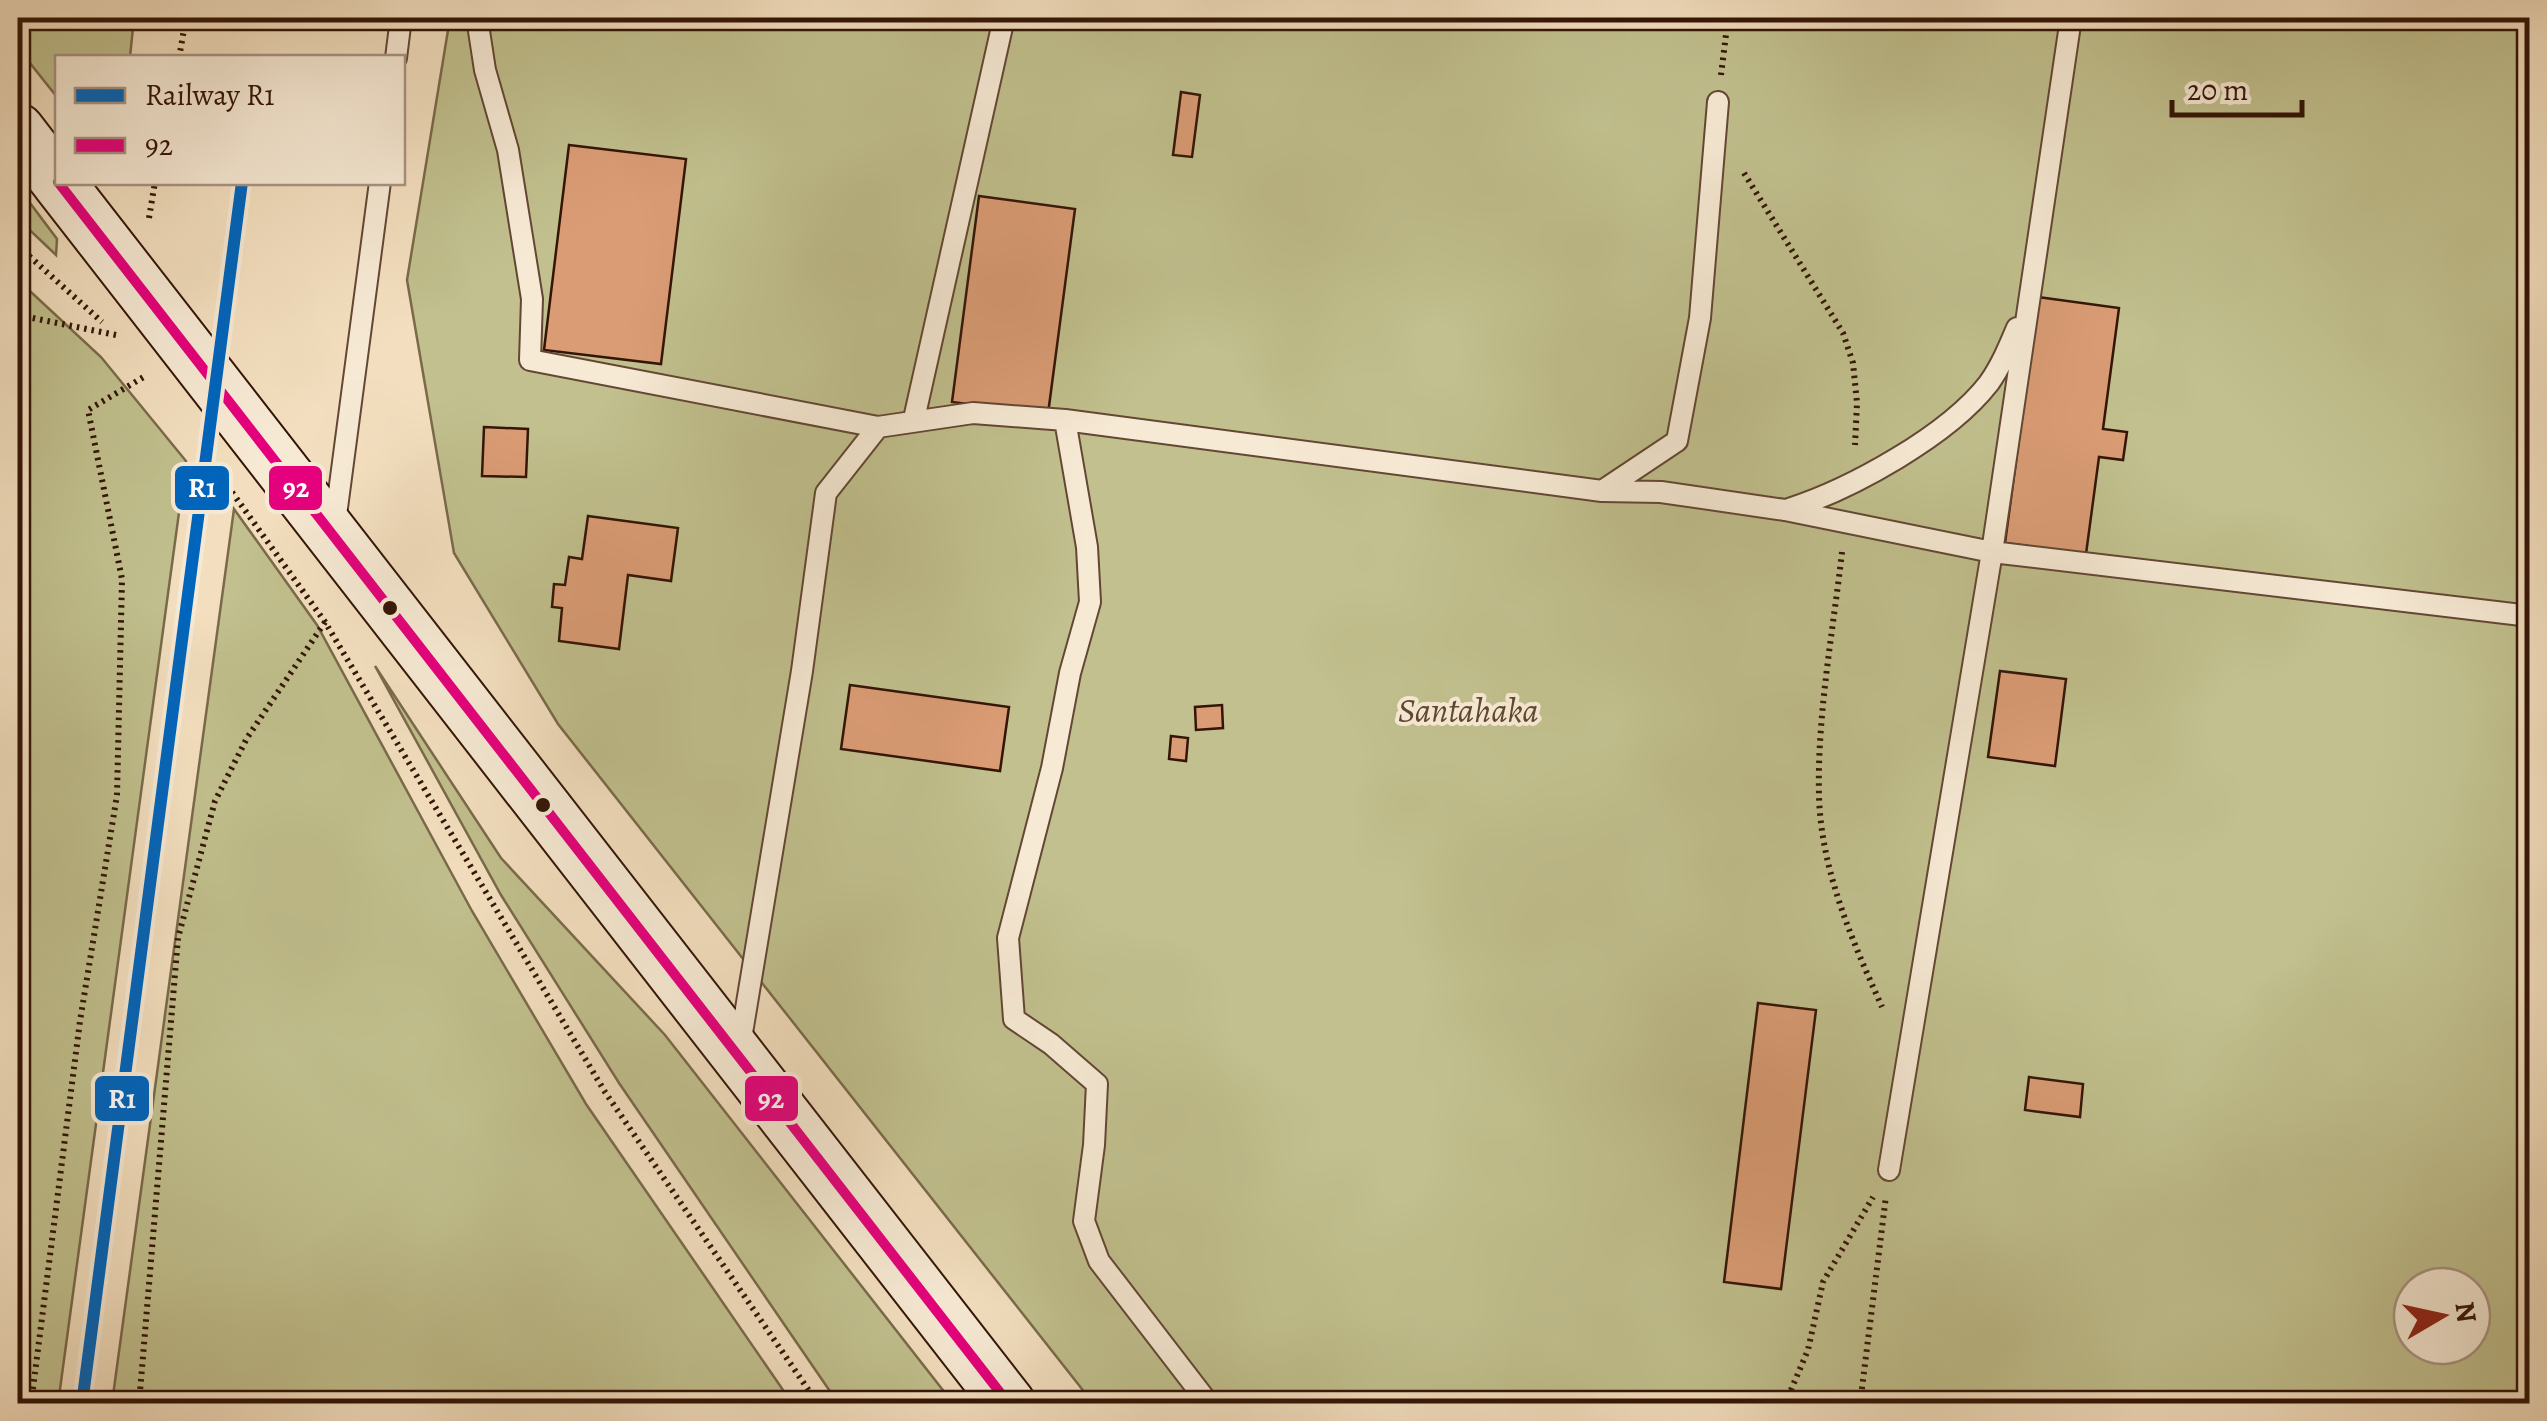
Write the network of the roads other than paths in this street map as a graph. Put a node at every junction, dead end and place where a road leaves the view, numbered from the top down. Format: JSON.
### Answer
{"nodes":[{"id":1,"x":402,"y":18,"type":"edge"},
{"id":2,"x":477,"y":18,"type":"edge"},
{"id":3,"x":1004,"y":18,"type":"edge"},
{"id":4,"x":2071,"y":18,"type":"edge"},
{"id":5,"x":396,"y":55,"type":"edge"},
{"id":6,"x":1718,"y":102,"type":"road end"},
{"id":7,"x":18,"y":130,"type":"edge"},
{"id":8,"x":55,"y":178,"type":"edge"},
{"id":9,"x":60,"y":185,"type":"edge"},
{"id":10,"x":380,"y":185,"type":"edge"},
{"id":11,"x":2030,"y":294,"type":"junction"},
{"id":12,"x":914,"y":420,"type":"junction"},
{"id":13,"x":1065,"y":420,"type":"junction"},
{"id":14,"x":878,"y":426,"type":"junction"},
{"id":15,"x":1602,"y":491,"type":"junction"},
{"id":16,"x":1786,"y":510,"type":"junction"},
{"id":17,"x":334,"y":534,"type":"junction"},
{"id":18,"x":1992,"y":552,"type":"junction"},
{"id":19,"x":2530,"y":616,"type":"edge"},
{"id":20,"x":738,"y":1057,"type":"junction"},
{"id":21,"x":1889,"y":1170,"type":"road end"},
{"id":22,"x":1009,"y":1404,"type":"edge"},
{"id":23,"x":1209,"y":1404,"type":"edge"}],
"edges":[{"from":1,"to":5,"type":"lane"},
{"from":2,"to":14,"type":"lane"},
{"from":3,"to":12,"type":"lane"},
{"from":4,"to":11,"type":"lane"},
{"from":6,"to":15,"type":"lane"},
{"from":7,"to":8,"type":"main road"},
{"from":9,"to":17,"type":"main road"},
{"from":10,"to":17,"type":"lane"},
{"from":11,"to":16,"type":"lane"},
{"from":11,"to":18,"type":"lane"},
{"from":12,"to":13,"type":"lane"},
{"from":12,"to":14,"type":"lane"},
{"from":13,"to":15,"type":"lane"},
{"from":13,"to":23,"type":"lane"},
{"from":14,"to":20,"type":"lane"},
{"from":15,"to":16,"type":"lane"},
{"from":16,"to":18,"type":"lane"},
{"from":17,"to":20,"type":"main road"},
{"from":18,"to":19,"type":"lane"},
{"from":18,"to":21,"type":"lane"},
{"from":20,"to":22,"type":"main road"}]}
